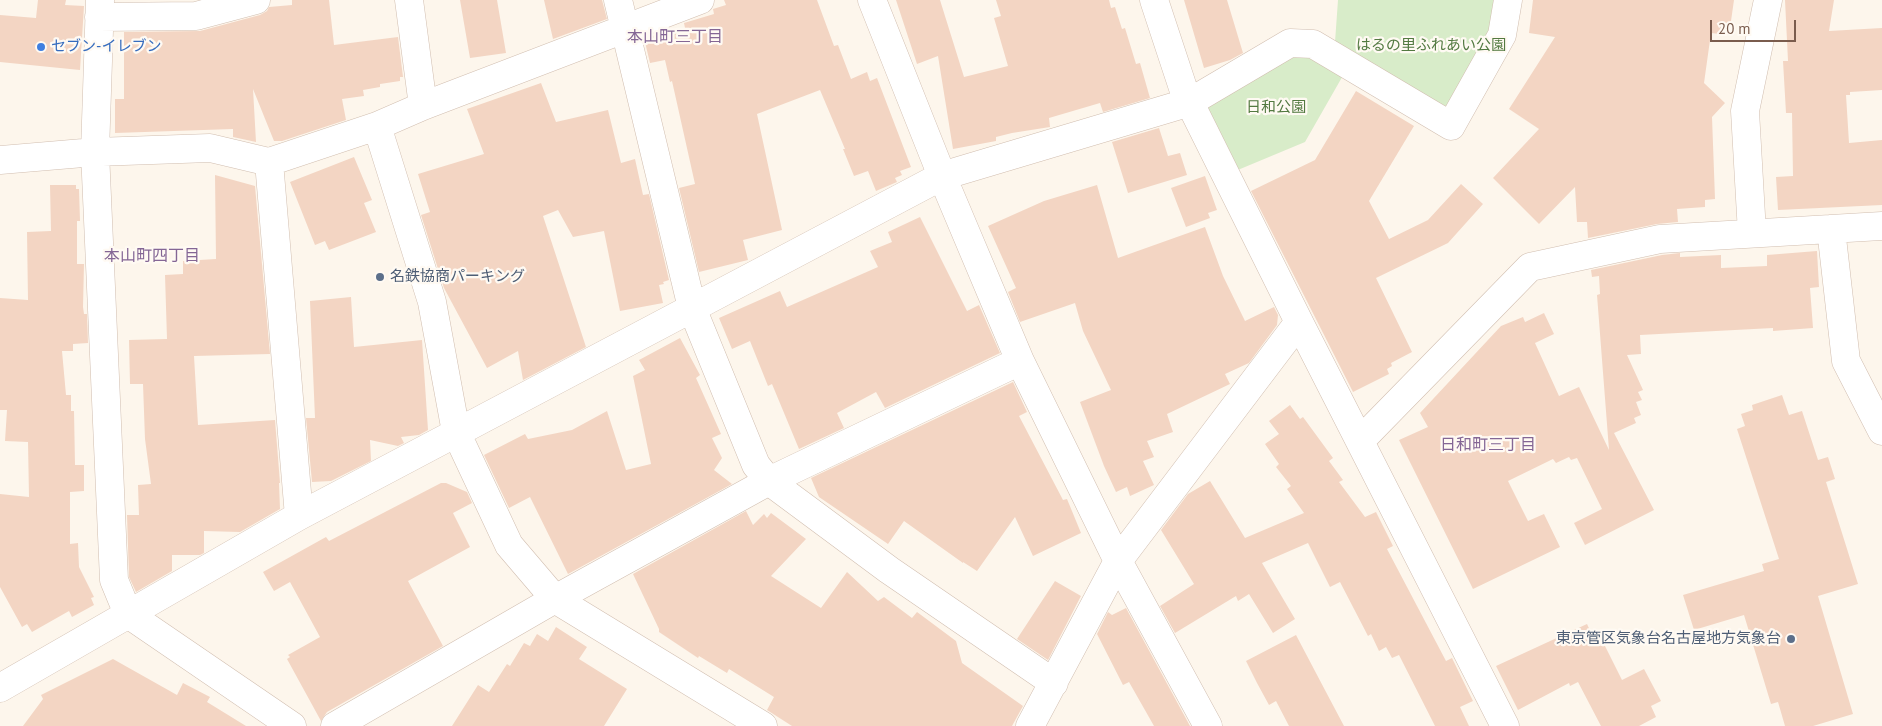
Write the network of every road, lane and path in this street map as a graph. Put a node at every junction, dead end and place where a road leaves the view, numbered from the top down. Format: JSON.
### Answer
{"nodes":[{"id":1,"x":256,"y":0,"type":"edge"},
{"id":2,"x":409,"y":0,"type":"edge"},
{"id":3,"x":618,"y":0,"type":"edge"},
{"id":4,"x":700,"y":0,"type":"edge"},
{"id":5,"x":872,"y":0,"type":"edge"},
{"id":6,"x":1154,"y":0,"type":"edge"},
{"id":7,"x":1508,"y":0,"type":"edge"},
{"id":8,"x":1768,"y":0,"type":"edge"},
{"id":9,"x":100,"y":9,"type":"edge"},
{"id":10,"x":625,"y":29,"type":"junction"},
{"id":11,"x":1190,"y":102,"type":"junction"},
{"id":12,"x":423,"y":106,"type":"junction"},
{"id":13,"x":377,"y":126,"type":"junction"},
{"id":14,"x":95,"y":152,"type":"junction"},
{"id":15,"x":0,"y":160,"type":"edge"},
{"id":16,"x":269,"y":162,"type":"junction"},
{"id":17,"x":942,"y":176,"type":"junction"},
{"id":18,"x":1882,"y":226,"type":"edge"},
{"id":19,"x":1831,"y":229,"type":"junction"},
{"id":20,"x":1752,"y":233,"type":"junction"},
{"id":21,"x":692,"y":308,"type":"junction"},
{"id":22,"x":1299,"y":322,"type":"junction"},
{"id":23,"x":1020,"y":361,"type":"junction"},
{"id":24,"x":1882,"y":431,"type":"edge"},
{"id":25,"x":456,"y":432,"type":"junction"},
{"id":26,"x":1360,"y":441,"type":"junction"},
{"id":27,"x":768,"y":481,"type":"junction"},
{"id":28,"x":299,"y":516,"type":"junction"},
{"id":29,"x":1118,"y":561,"type":"junction"},
{"id":30,"x":555,"y":599,"type":"junction"},
{"id":31,"x":128,"y":614,"type":"junction"},
{"id":32,"x":1054,"y":683,"type":"junction"},
{"id":33,"x":0,"y":688,"type":"edge"},
{"id":34,"x":292,"y":726,"type":"edge"},
{"id":35,"x":335,"y":726,"type":"edge"},
{"id":36,"x":763,"y":726,"type":"edge"},
{"id":37,"x":1030,"y":726,"type":"edge"},
{"id":38,"x":1208,"y":726,"type":"edge"},
{"id":39,"x":1505,"y":726,"type":"edge"}],
"edges":[{"from":1,"to":9,"type":"street"},
{"from":2,"to":12,"type":"street"},
{"from":3,"to":10,"type":"street"},
{"from":4,"to":10,"type":"street"},
{"from":5,"to":17,"type":"street"},
{"from":6,"to":11,"type":"street"},
{"from":7,"to":11,"type":"street"},
{"from":8,"to":20,"type":"street"},
{"from":9,"to":14,"type":"street"},
{"from":10,"to":12,"type":"street"},
{"from":10,"to":21,"type":"street"},
{"from":11,"to":17,"type":"street"},
{"from":11,"to":22,"type":"street"},
{"from":12,"to":13,"type":"street"},
{"from":13,"to":16,"type":"street"},
{"from":13,"to":25,"type":"street"},
{"from":14,"to":15,"type":"street"},
{"from":14,"to":16,"type":"street"},
{"from":14,"to":31,"type":"street"},
{"from":16,"to":28,"type":"street"},
{"from":17,"to":21,"type":"street"},
{"from":17,"to":23,"type":"street"},
{"from":18,"to":19,"type":"street"},
{"from":19,"to":20,"type":"street"},
{"from":19,"to":24,"type":"street"},
{"from":20,"to":26,"type":"street"},
{"from":21,"to":25,"type":"street"},
{"from":21,"to":27,"type":"street"},
{"from":22,"to":26,"type":"street"},
{"from":22,"to":29,"type":"street"},
{"from":23,"to":27,"type":"street"},
{"from":23,"to":29,"type":"street"},
{"from":25,"to":28,"type":"street"},
{"from":25,"to":30,"type":"street"},
{"from":26,"to":39,"type":"street"},
{"from":27,"to":30,"type":"street"},
{"from":27,"to":32,"type":"street"},
{"from":28,"to":31,"type":"street"},
{"from":29,"to":32,"type":"street"},
{"from":29,"to":38,"type":"street"},
{"from":30,"to":35,"type":"street"},
{"from":30,"to":36,"type":"street"},
{"from":31,"to":33,"type":"street"},
{"from":31,"to":34,"type":"street"},
{"from":32,"to":37,"type":"street"}]}
